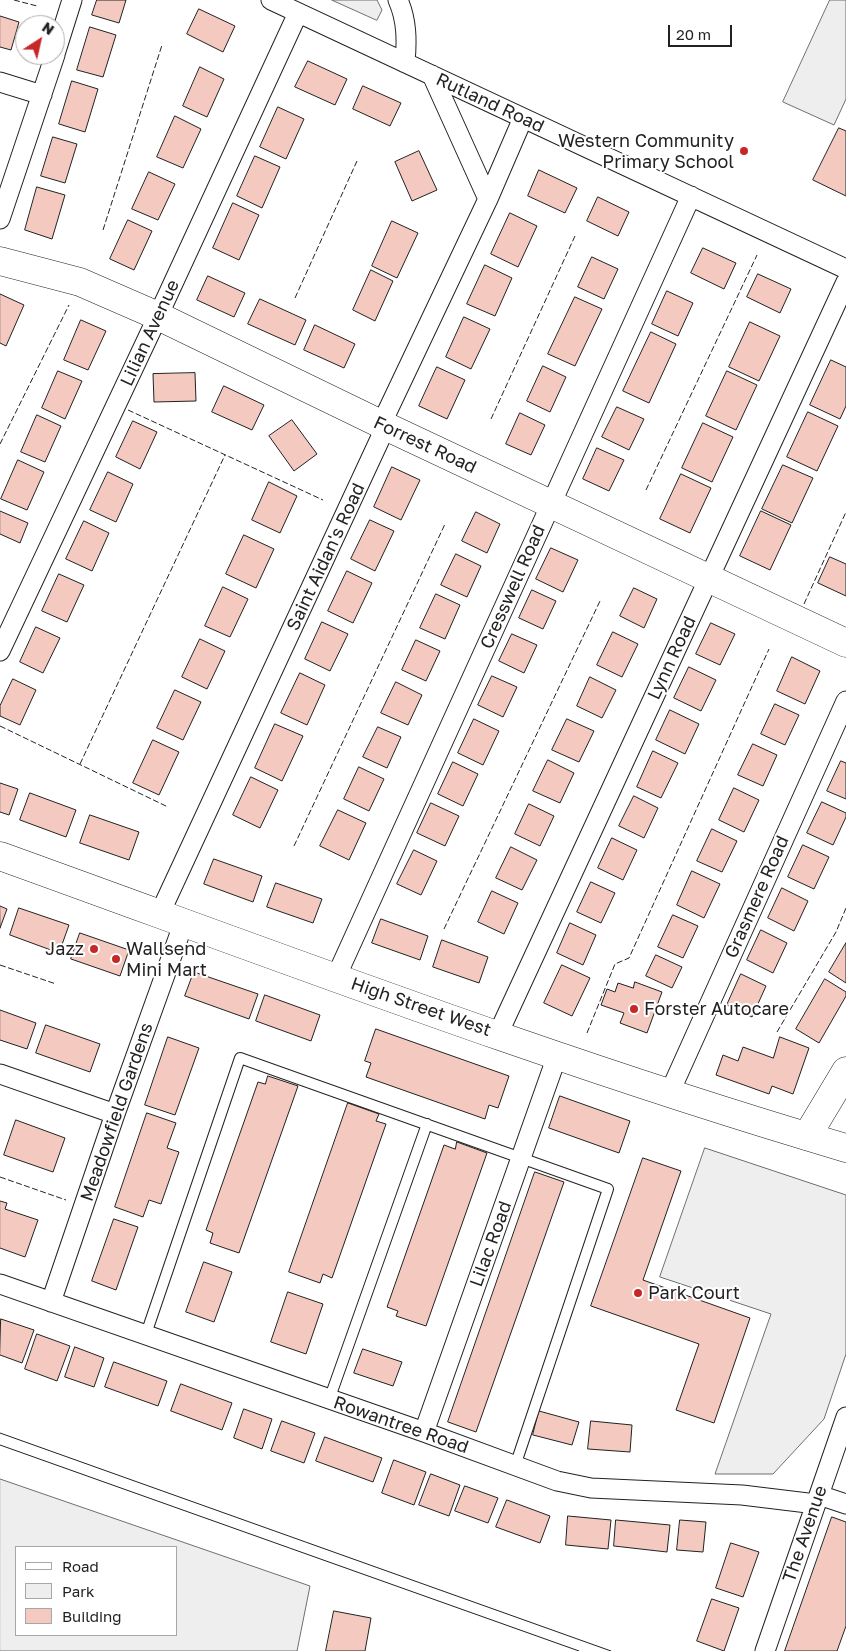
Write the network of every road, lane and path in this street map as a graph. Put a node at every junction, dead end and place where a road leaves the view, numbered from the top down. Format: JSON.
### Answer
{"nodes":[{"id":1,"x":72,"y":0,"type":"edge"},
{"id":2,"x":271,"y":0,"type":"edge"},
{"id":3,"x":398,"y":0,"type":"edge"},
{"id":4,"x":298,"y":13,"type":"junction"},
{"id":5,"x":65,"y":23,"type":"edge"},
{"id":6,"x":405,"y":63,"type":"junction"},
{"id":7,"x":52,"y":65,"type":"edge"},
{"id":8,"x":432,"y":75,"type":"junction"},
{"id":9,"x":0,"y":82,"type":"edge"},
{"id":10,"x":42,"y":95,"type":"junction"},
{"id":11,"x":523,"y":118,"type":"junction"},
{"id":12,"x":691,"y":196,"type":"junction"},
{"id":13,"x":488,"y":199,"type":"junction"},
{"id":14,"x":0,"y":219,"type":"edge"},
{"id":15,"x":0,"y":260,"type":"edge"},
{"id":16,"x":846,"y":269,"type":"edge"},
{"id":17,"x":846,"y":282,"type":"edge"},
{"id":18,"x":158,"y":316,"type":"junction"},
{"id":19,"x":383,"y":425,"type":"junction"},
{"id":20,"x":550,"y":504,"type":"junction"},
{"id":21,"x":708,"y":579,"type":"junction"},
{"id":22,"x":846,"y":644,"type":"edge"},
{"id":23,"x":0,"y":651,"type":"edge"},
{"id":24,"x":846,"y":701,"type":"edge"},
{"id":25,"x":0,"y":856,"type":"edge"},
{"id":26,"x":172,"y":918,"type":"junction"},
{"id":27,"x":336,"y":977,"type":"junction"},
{"id":28,"x":498,"y":1034,"type":"junction"},
{"id":29,"x":557,"y":1056,"type":"junction"},
{"id":30,"x":846,"y":1071,"type":"edge"},
{"id":31,"x":0,"y":1074,"type":"edge"},
{"id":32,"x":669,"y":1094,"type":"junction"},
{"id":33,"x":115,"y":1114,"type":"junction"},
{"id":34,"x":427,"y":1124,"type":"junction"},
{"id":35,"x":807,"y":1136,"type":"junction"},
{"id":36,"x":846,"y":1148,"type":"edge"},
{"id":37,"x":521,"y":1158,"type":"junction"},
{"id":38,"x":0,"y":1284,"type":"edge"},
{"id":39,"x":51,"y":1302,"type":"junction"},
{"id":40,"x":146,"y":1334,"type":"junction"},
{"id":41,"x":329,"y":1400,"type":"junction"},
{"id":42,"x":846,"y":1417,"type":"edge"},
{"id":43,"x":424,"y":1432,"type":"junction"},
{"id":44,"x":515,"y":1466,"type":"junction"},
{"id":45,"x":817,"y":1500,"type":"junction"},
{"id":46,"x":846,"y":1504,"type":"edge"},
{"id":47,"x":765,"y":1651,"type":"edge"}],
"edges":[{"from":1,"to":5,"type":"street"},
{"from":2,"to":4,"type":"street","name":"Rutland Road"},
{"from":3,"to":6,"type":"street"},
{"from":4,"to":6,"type":"street","name":"Rutland Road"},
{"from":4,"to":18,"type":"street","name":"Lilian Avenue"},
{"from":6,"to":8,"type":"street","name":"Rutland Road"},
{"from":7,"to":10,"type":"street"},
{"from":8,"to":11,"type":"street","name":"Rutland Road"},
{"from":8,"to":13,"type":"street"},
{"from":9,"to":10,"type":"street"},
{"from":10,"to":14,"type":"street"},
{"from":11,"to":12,"type":"street","name":"Rutland Road"},
{"from":11,"to":13,"type":"street","name":"Saint Aidan's Road"},
{"from":12,"to":16,"type":"street","name":"Rutland Road"},
{"from":12,"to":20,"type":"street","name":"Cresswell Road"},
{"from":13,"to":19,"type":"street","name":"Saint Aidan's Road"},
{"from":15,"to":18,"type":"street","name":"Forrest Road"},
{"from":17,"to":21,"type":"street","name":"Lynn Road"},
{"from":18,"to":19,"type":"street","name":"Forrest Road"},
{"from":18,"to":23,"type":"street","name":"Lilian Avenue"},
{"from":19,"to":20,"type":"street","name":"Forrest Road"},
{"from":19,"to":26,"type":"street","name":"Saint Aidan's Road"},
{"from":20,"to":21,"type":"street","name":"Forrest Road"},
{"from":20,"to":27,"type":"street","name":"Cresswell Road"},
{"from":21,"to":22,"type":"street","name":"Forrest Road"},
{"from":21,"to":28,"type":"street","name":"Lynn Road"},
{"from":24,"to":32,"type":"street","name":"Grasmere Road"},
{"from":25,"to":26,"type":"street","name":"High Street West"},
{"from":26,"to":27,"type":"street","name":"High Street West"},
{"from":26,"to":33,"type":"street","name":"Meadowfield Gardens"},
{"from":27,"to":28,"type":"street","name":"High Street West"},
{"from":28,"to":29,"type":"street","name":"High Street West"},
{"from":29,"to":32,"type":"street","name":"High Street West"},
{"from":29,"to":37,"type":"street","name":"Lilac Road"},
{"from":30,"to":35,"type":"street"},
{"from":31,"to":33,"type":"street"},
{"from":32,"to":35,"type":"street","name":"High Street West"},
{"from":33,"to":39,"type":"street","name":"Meadowfield Gardens"},
{"from":34,"to":37,"type":"lane"},
{"from":34,"to":40,"type":"lane"},
{"from":34,"to":41,"type":"lane"},
{"from":35,"to":36,"type":"street","name":"High Street West"},
{"from":37,"to":43,"type":"street","name":"Lilac Road"},
{"from":37,"to":44,"type":"lane"},
{"from":38,"to":39,"type":"street","name":"Rowantree Road"},
{"from":39,"to":40,"type":"street","name":"Rowantree Road"},
{"from":40,"to":41,"type":"street","name":"Rowantree Road"},
{"from":41,"to":43,"type":"street","name":"Rowantree Road"},
{"from":42,"to":45,"type":"street","name":"The Avenue"},
{"from":43,"to":44,"type":"street","name":"Rowantree Road"},
{"from":44,"to":45,"type":"street","name":"Rowantree Road"},
{"from":45,"to":46,"type":"street","name":"Rowantree Road"},
{"from":45,"to":47,"type":"street","name":"The Avenue"}]}
